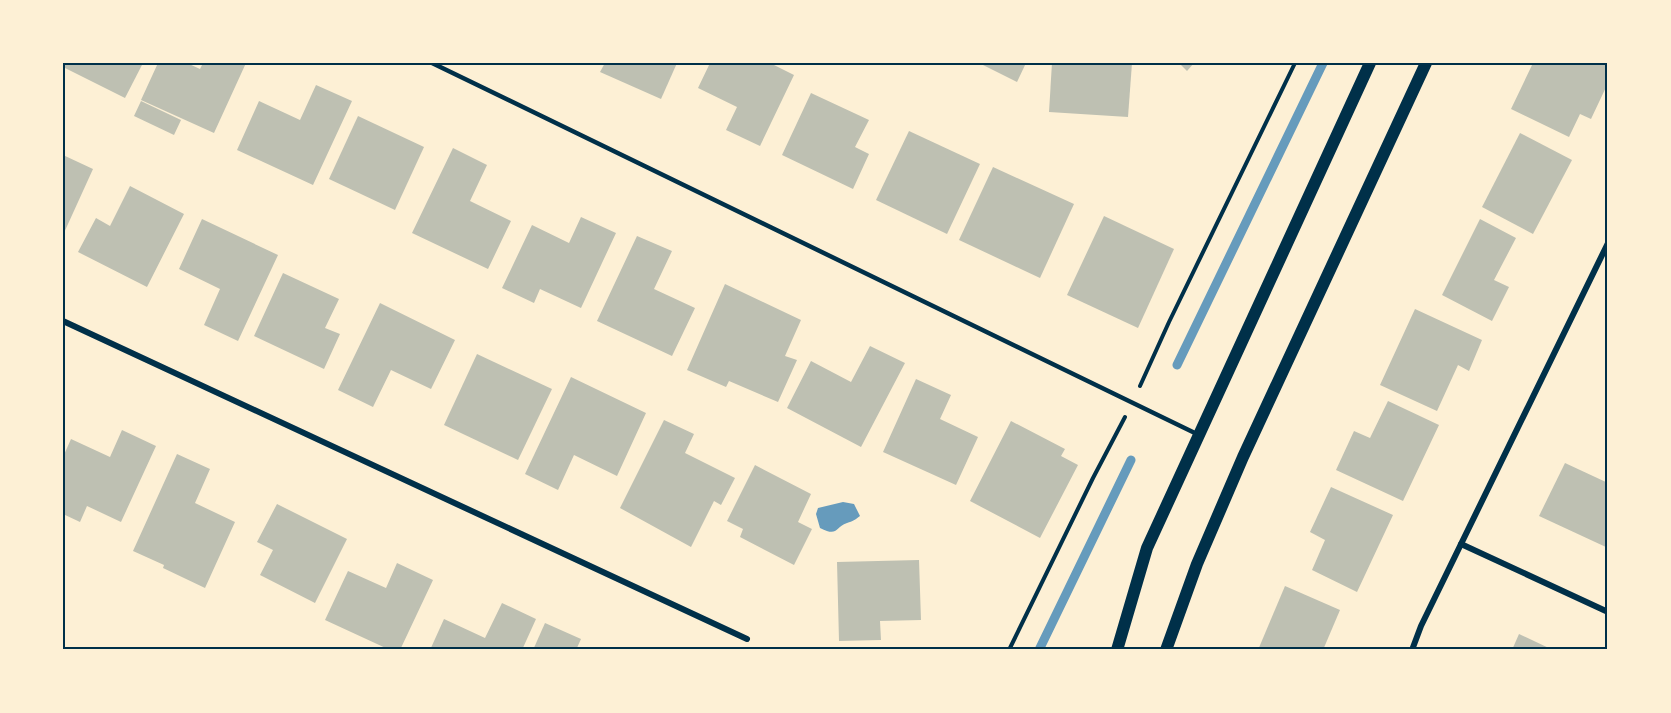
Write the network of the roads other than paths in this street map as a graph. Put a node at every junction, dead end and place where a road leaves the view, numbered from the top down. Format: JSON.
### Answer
{"nodes":[{"id":1,"x":432,"y":63,"type":"edge"},
{"id":2,"x":1370,"y":63,"type":"edge"},
{"id":3,"x":1426,"y":63,"type":"edge"},
{"id":4,"x":1608,"y":243,"type":"edge"},
{"id":5,"x":63,"y":321,"type":"edge"},
{"id":6,"x":1199,"y":435,"type":"junction"},
{"id":7,"x":1461,"y":544,"type":"junction"},
{"id":8,"x":1608,"y":612,"type":"edge"},
{"id":9,"x":747,"y":639,"type":"dead end"},
{"id":10,"x":1117,"y":650,"type":"edge"},
{"id":11,"x":1166,"y":650,"type":"edge"},
{"id":12,"x":1412,"y":650,"type":"edge"}],
"edges":[{"from":1,"to":6,"type":"lane"},
{"from":2,"to":6,"type":"main road"},
{"from":3,"to":11,"type":"main road"},
{"from":4,"to":7,"type":"street"},
{"from":5,"to":9,"type":"street"},
{"from":6,"to":10,"type":"main road"},
{"from":7,"to":8,"type":"street"},
{"from":7,"to":12,"type":"street"}]}
